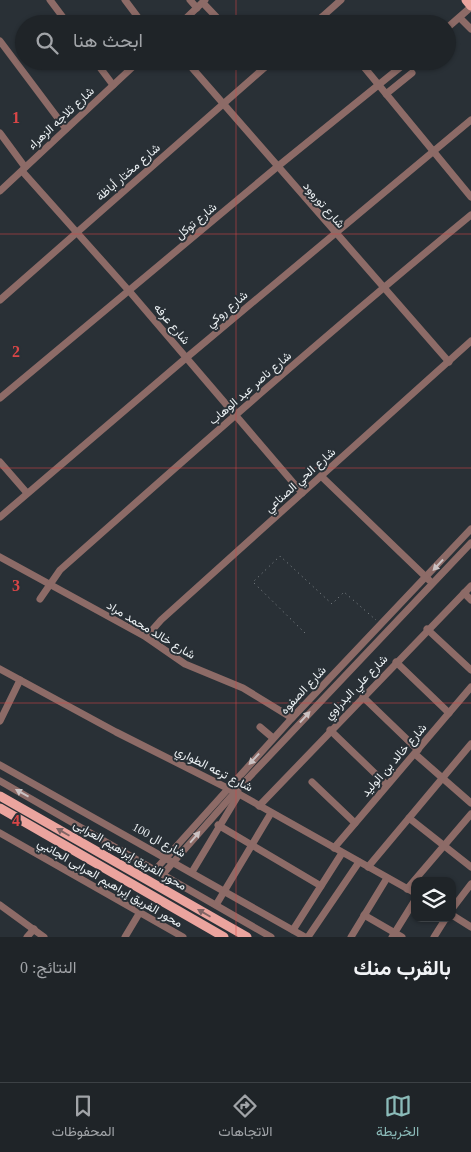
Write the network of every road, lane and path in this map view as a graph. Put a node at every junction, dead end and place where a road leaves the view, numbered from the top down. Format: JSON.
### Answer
{"nodes":[{"id":1,"x":50,"y":0,"type":"edge"},
{"id":2,"x":125,"y":0,"type":"edge"},
{"id":3,"x":190,"y":0,"type":"edge"},
{"id":4,"x":341,"y":0,"type":"edge"},
{"id":5,"x":466,"y":0,"type":"edge"},
{"id":6,"x":204,"y":1,"type":"edge"},
{"id":7,"x":471,"y":7,"type":"edge"},
{"id":8,"x":197,"y":8,"type":"junction"},
{"id":9,"x":61,"y":15,"type":"edge"},
{"id":10,"x":136,"y":15,"type":"edge"},
{"id":11,"x":190,"y":15,"type":"edge"},
{"id":12,"x":216,"y":15,"type":"edge"},
{"id":13,"x":324,"y":15,"type":"edge"},
{"id":14,"x":460,"y":18,"type":"junction"},
{"id":15,"x":456,"y":21,"type":"edge"},
{"id":16,"x":471,"y":29,"type":"edge"},
{"id":17,"x":0,"y":41,"type":"edge"},
{"id":18,"x":15,"y":61,"type":"edge"},
{"id":19,"x":22,"y":70,"type":"edge"},
{"id":20,"x":102,"y":70,"type":"edge"},
{"id":21,"x":129,"y":70,"type":"edge"},
{"id":22,"x":194,"y":70,"type":"edge"},
{"id":23,"x":256,"y":70,"type":"edge"},
{"id":24,"x":366,"y":70,"type":"edge"},
{"id":25,"x":397,"y":70,"type":"edge"},
{"id":26,"x":412,"y":73,"type":"dead end"},
{"id":27,"x":113,"y":85,"type":"junction"},
{"id":28,"x":379,"y":85,"type":"junction"},
{"id":29,"x":386,"y":94,"type":"junction"},
{"id":30,"x":224,"y":103,"type":"junction"},
{"id":31,"x":471,"y":120,"type":"edge"},
{"id":32,"x":66,"y":129,"type":"junction"},
{"id":33,"x":0,"y":133,"type":"edge"},
{"id":34,"x":434,"y":151,"type":"junction"},
{"id":35,"x":277,"y":167,"type":"junction"},
{"id":36,"x":23,"y":169,"type":"junction"},
{"id":37,"x":0,"y":191,"type":"edge"},
{"id":38,"x":471,"y":197,"type":"edge"},
{"id":39,"x":471,"y":216,"type":"edge"},
{"id":40,"x":77,"y":233,"type":"junction"},
{"id":41,"x":334,"y":234,"type":"junction"},
{"id":42,"x":382,"y":288,"type":"junction"},
{"id":43,"x":130,"y":292,"type":"junction"},
{"id":44,"x":0,"y":300,"type":"edge"},
{"id":45,"x":471,"y":342,"type":"edge"},
{"id":46,"x":186,"y":358,"type":"junction"},
{"id":47,"x":449,"y":362,"type":"junction"},
{"id":48,"x":0,"y":398,"type":"edge"},
{"id":49,"x":234,"y":415,"type":"junction"},
{"id":50,"x":0,"y":462,"type":"edge"},
{"id":51,"x":321,"y":476,"type":"junction"},
{"id":52,"x":27,"y":493,"type":"junction"},
{"id":53,"x":302,"y":493,"type":"junction"},
{"id":54,"x":0,"y":517,"type":"edge"},
{"id":55,"x":471,"y":529,"type":"edge"},
{"id":56,"x":471,"y":543,"type":"edge"},
{"id":57,"x":0,"y":557,"type":"edge"},
{"id":58,"x":426,"y":577,"type":"junction"},
{"id":59,"x":433,"y":583,"type":"junction"},
{"id":60,"x":50,"y":584,"type":"junction"},
{"id":61,"x":471,"y":586,"type":"edge"},
{"id":62,"x":464,"y":593,"type":"junction"},
{"id":63,"x":40,"y":599,"type":"dead end"},
{"id":64,"x":471,"y":600,"type":"edge"},
{"id":65,"x":380,"y":624,"type":"junction"},
{"id":66,"x":427,"y":629,"type":"junction"},
{"id":67,"x":305,"y":633,"type":"dead end"},
{"id":68,"x":146,"y":637,"type":"junction"},
{"id":69,"x":174,"y":658,"type":"junction"},
{"id":70,"x":396,"y":662,"type":"junction"},
{"id":71,"x":171,"y":667,"type":"dead end"},
{"id":72,"x":0,"y":670,"type":"edge"},
{"id":73,"x":471,"y":670,"type":"edge"},
{"id":74,"x":20,"y":680,"type":"junction"},
{"id":75,"x":471,"y":687,"type":"edge"},
{"id":76,"x":363,"y":697,"type":"junction"},
{"id":77,"x":449,"y":713,"type":"junction"},
{"id":78,"x":292,"y":718,"type":"junction"},
{"id":79,"x":0,"y":721,"type":"edge"},
{"id":80,"x":260,"y":727,"type":"dead end"},
{"id":81,"x":330,"y":730,"type":"junction"},
{"id":82,"x":273,"y":738,"type":"junction"},
{"id":83,"x":471,"y":744,"type":"edge"},
{"id":84,"x":416,"y":752,"type":"junction"},
{"id":85,"x":0,"y":765,"type":"edge"},
{"id":86,"x":442,"y":778,"type":"junction"},
{"id":87,"x":0,"y":781,"type":"edge"},
{"id":88,"x":312,"y":782,"type":"dead end"},
{"id":89,"x":387,"y":785,"type":"junction"},
{"id":90,"x":228,"y":788,"type":"junction"},
{"id":91,"x":237,"y":793,"type":"junction"},
{"id":92,"x":0,"y":796,"type":"edge"},
{"id":93,"x":471,"y":803,"type":"edge"},
{"id":94,"x":259,"y":806,"type":"junction"},
{"id":95,"x":0,"y":808,"type":"edge"},
{"id":96,"x":271,"y":813,"type":"junction"},
{"id":97,"x":471,"y":814,"type":"edge"},
{"id":98,"x":409,"y":818,"type":"junction"},
{"id":99,"x":354,"y":823,"type":"junction"},
{"id":100,"x":218,"y":825,"type":"junction"},
{"id":101,"x":0,"y":833,"type":"edge"},
{"id":102,"x":250,"y":844,"type":"junction"},
{"id":103,"x":443,"y":845,"type":"junction"},
{"id":104,"x":334,"y":848,"type":"junction"},
{"id":105,"x":342,"y":853,"type":"junction"},
{"id":106,"x":166,"y":857,"type":"junction"},
{"id":107,"x":174,"y":862,"type":"junction"},
{"id":108,"x":359,"y":862,"type":"junction"},
{"id":109,"x":368,"y":867,"type":"junction"},
{"id":110,"x":471,"y":867,"type":"edge"},
{"id":111,"x":155,"y":870,"type":"junction"},
{"id":112,"x":192,"y":872,"type":"junction"},
{"id":113,"x":163,"y":874,"type":"junction"},
{"id":114,"x":387,"y":878,"type":"junction"},
{"id":115,"x":471,"y":884,"type":"edge"},
{"id":116,"x":321,"y":886,"type":"junction"},
{"id":117,"x":407,"y":889,"type":"junction"},
{"id":118,"x":225,"y":891,"type":"junction"},
{"id":119,"x":411,"y":891,"type":"edge"},
{"id":120,"x":456,"y":904,"type":"edge"},
{"id":121,"x":216,"y":905,"type":"junction"},
{"id":122,"x":0,"y":906,"type":"edge"},
{"id":123,"x":411,"y":906,"type":"edge"},
{"id":124,"x":140,"y":912,"type":"junction"},
{"id":125,"x":364,"y":916,"type":"junction"},
{"id":126,"x":456,"y":917,"type":"edge"},
{"id":127,"x":443,"y":922,"type":"edge"},
{"id":128,"x":471,"y":927,"type":"edge"},
{"id":129,"x":34,"y":929,"type":"junction"},
{"id":130,"x":293,"y":930,"type":"junction"},
{"id":131,"x":393,"y":935,"type":"edge"},
{"id":132,"x":28,"y":937,"type":"edge"},
{"id":133,"x":44,"y":937,"type":"edge"},
{"id":134,"x":125,"y":937,"type":"edge"},
{"id":135,"x":183,"y":937,"type":"edge"},
{"id":136,"x":224,"y":937,"type":"edge"},
{"id":137,"x":246,"y":937,"type":"edge"},
{"id":138,"x":271,"y":937,"type":"edge"},
{"id":139,"x":306,"y":937,"type":"edge"},
{"id":140,"x":351,"y":937,"type":"edge"},
{"id":141,"x":402,"y":937,"type":"edge"},
{"id":142,"x":434,"y":937,"type":"edge"}],
"edges":[{"from":1,"to":9,"type":"street"},
{"from":2,"to":10,"type":"street"},
{"from":3,"to":8,"type":"street"},
{"from":4,"to":13,"type":"street"},
{"from":5,"to":7,"type":"main road"},
{"from":6,"to":8,"type":"street"},
{"from":6,"to":12,"type":"street"},
{"from":7,"to":14,"type":"street"},
{"from":8,"to":11,"type":"street"},
{"from":14,"to":15,"type":"street"},
{"from":14,"to":16,"type":"street"},
{"from":17,"to":18,"type":"street"},
{"from":19,"to":32,"type":"street"},
{"from":20,"to":27,"type":"street"},
{"from":21,"to":27,"type":"street","name":"شارع ثلاجه الزهراء"},
{"from":22,"to":30,"type":"street","name":"شارع توروود"},
{"from":23,"to":30,"type":"street","name":"شارع مختار أباظة"},
{"from":24,"to":28,"type":"street"},
{"from":25,"to":28,"type":"street","name":"شارع توكل"},
{"from":26,"to":29,"type":"street"},
{"from":27,"to":32,"type":"street","name":"شارع ثلاجه الزهراء"},
{"from":28,"to":29,"type":"street"},
{"from":28,"to":35,"type":"street","name":"شارع توكل"},
{"from":29,"to":34,"type":"street"},
{"from":30,"to":35,"type":"street","name":"شارع توروود"},
{"from":30,"to":40,"type":"street","name":"شارع مختار أباظة"},
{"from":31,"to":34,"type":"street","name":"شارع روكي"},
{"from":32,"to":36,"type":"street","name":"شارع ثلاجه الزهراء"},
{"from":33,"to":36,"type":"street","name":"شارع عرفه"},
{"from":34,"to":38,"type":"street"},
{"from":34,"to":41,"type":"street","name":"شارع روكي"},
{"from":35,"to":41,"type":"street","name":"شارع توروود"},
{"from":35,"to":43,"type":"street","name":"شارع توكل"},
{"from":36,"to":37,"type":"street","name":"شارع ثلاجه الزهراء"},
{"from":36,"to":40,"type":"street","name":"شارع عرفه"},
{"from":39,"to":42,"type":"street","name":"شارع ناصر عبد الوهاب"},
{"from":40,"to":43,"type":"street","name":"شارع عرفه"},
{"from":40,"to":44,"type":"street","name":"شارع مختار أباظة"},
{"from":41,"to":42,"type":"street","name":"شارع توروود"},
{"from":41,"to":46,"type":"street","name":"شارع روكي"},
{"from":42,"to":47,"type":"street","name":"شارع توروود"},
{"from":42,"to":49,"type":"street","name":"شارع ناصر عبد الوهاب"},
{"from":43,"to":46,"type":"street","name":"شارع عرفه"},
{"from":43,"to":48,"type":"street","name":"شارع توكل"},
{"from":45,"to":47,"type":"street","name":"شارع الحي الصناعي"},
{"from":46,"to":49,"type":"street","name":"شارع عرفه"},
{"from":46,"to":52,"type":"street","name":"شارع روكي"},
{"from":47,"to":51,"type":"street","name":"شارع الحي الصناعي"},
{"from":49,"to":53,"type":"street","name":"شارع عرفه"},
{"from":49,"to":60,"type":"street","name":"شارع ناصر عبد الوهاب"},
{"from":50,"to":52,"type":"street"},
{"from":51,"to":53,"type":"street","name":"شارع الحي الصناعي"},
{"from":51,"to":58,"type":"street"},
{"from":52,"to":54,"type":"street","name":"شارع روكي"},
{"from":53,"to":68,"type":"street","name":"شارع الحي الصناعي"},
{"from":55,"to":58,"type":"street","name":"شارع الصفوه","one_way":true},
{"from":56,"to":59,"type":"street","name":"شارع الصفوه"},
{"from":57,"to":60,"type":"street","name":"شارع خالد محمد مراد"},
{"from":58,"to":59,"type":"street"},
{"from":58,"to":65,"type":"street","name":"شارع الصفوه"},
{"from":91,"to":59,"type":"street","name":"شارع الصفوه","one_way":true},
{"from":60,"to":63,"type":"street","name":"شارع ناصر عبد الوهاب"},
{"from":60,"to":68,"type":"street","name":"شارع خالد محمد مراد"},
{"from":61,"to":62,"type":"street","name":"شارع علي البدراوي"},
{"from":62,"to":64,"type":"street"},
{"from":62,"to":66,"type":"street","name":"شارع علي البدراوي"},
{"from":65,"to":67,"type":"path"},
{"from":65,"to":78,"type":"street","name":"شارع الصفوه"},
{"from":66,"to":70,"type":"street","name":"شارع علي البدراوي"},
{"from":66,"to":73,"type":"street"},
{"from":68,"to":69,"type":"street","name":"شارع خالد محمد مراد"},
{"from":69,"to":71,"type":"street"},
{"from":69,"to":78,"type":"street","name":"شارع خالد محمد مراد"},
{"from":70,"to":76,"type":"street","name":"شارع علي البدراوي"},
{"from":70,"to":77,"type":"street"},
{"from":72,"to":74,"type":"street","name":"شارع ترعه الطواري"},
{"from":74,"to":79,"type":"street"},
{"from":74,"to":90,"type":"street","name":"شارع ترعه الطواري"},
{"from":75,"to":77,"type":"street","name":"شارع خالد بن الوليد"},
{"from":76,"to":81,"type":"street","name":"شارع علي البدراوي"},
{"from":76,"to":84,"type":"street"},
{"from":77,"to":84,"type":"street","name":"شارع خالد بن الوليد"},
{"from":78,"to":82,"type":"street","name":"شارع الصفوه"},
{"from":80,"to":82,"type":"street"},
{"from":81,"to":89,"type":"street"},
{"from":81,"to":94,"type":"street","name":"شارع علي البدراوي"},
{"from":82,"to":90,"type":"street","name":"شارع الصفوه","one_way":true},
{"from":83,"to":86,"type":"street"},
{"from":84,"to":86,"type":"street"},
{"from":84,"to":89,"type":"street","name":"شارع خالد بن الوليد"},
{"from":85,"to":106,"type":"street","name":"شارع ال 100"},
{"from":86,"to":93,"type":"street"},
{"from":86,"to":98,"type":"street"},
{"from":111,"to":87,"type":"street","one_way":true},
{"from":88,"to":99,"type":"street"},
{"from":89,"to":99,"type":"street","name":"شارع خالد بن الوليد"},
{"from":90,"to":91,"type":"street","name":"شارع ترعه الطواري"},
{"from":90,"to":106,"type":"street","name":"شارع الصفوه"},
{"from":91,"to":94,"type":"street","name":"شارع ترعه الطواري"},
{"from":91,"to":100,"type":"street"},
{"from":107,"to":91,"type":"street","name":"شارع الصفوه","one_way":true},
{"from":137,"to":92,"type":"main road","name":"محور الفريق إبراهيم العرابى","one_way":true},
{"from":94,"to":96,"type":"street","name":"شارع ترعه الطواري"},
{"from":95,"to":136,"type":"main road","name":"محور الفريق إبراهيم العرابى"},
{"from":96,"to":102,"type":"street"},
{"from":96,"to":104,"type":"street","name":"شارع ترعه الطواري"},
{"from":97,"to":103,"type":"street"},
{"from":98,"to":103,"type":"street"},
{"from":98,"to":109,"type":"street"},
{"from":99,"to":104,"type":"street","name":"شارع خالد بن الوليد"},
{"from":100,"to":102,"type":"street"},
{"from":100,"to":112,"type":"street"},
{"from":101,"to":124,"type":"street","name":"محور الفريق إبراهيم العرابى الجانبي"},
{"from":102,"to":116,"type":"street"},
{"from":102,"to":118,"type":"street"},
{"from":103,"to":110,"type":"street"},
{"from":103,"to":117,"type":"street"},
{"from":104,"to":105,"type":"street","name":"شارع ترعه الطواري"},
{"from":105,"to":108,"type":"street","name":"شارع ترعه الطواري"},
{"from":105,"to":116,"type":"street"},
{"from":106,"to":107,"type":"street","name":"شارع ال 100"},
{"from":106,"to":111,"type":"street","name":"شارع الصفوه"},
{"from":107,"to":112,"type":"street","name":"شارع ال 100"},
{"from":107,"to":113,"type":"street","name":"شارع الصفوه"},
{"from":108,"to":109,"type":"street","name":"شارع ترعه الطواري"},
{"from":108,"to":139,"type":"street"},
{"from":109,"to":114,"type":"street","name":"شارع ترعه الطواري"},
{"from":111,"to":113,"type":"street"},
{"from":112,"to":118,"type":"street","name":"شارع ال 100"},
{"from":113,"to":121,"type":"street"},
{"from":114,"to":117,"type":"street","name":"شارع ترعه الطواري"},
{"from":114,"to":125,"type":"street"},
{"from":115,"to":120,"type":"street"},
{"from":116,"to":130,"type":"street"},
{"from":117,"to":119,"type":"street","name":"شارع ترعه الطواري"},
{"from":118,"to":121,"type":"street"},
{"from":118,"to":130,"type":"street","name":"شارع ال 100"},
{"from":121,"to":138,"type":"street"},
{"from":122,"to":129,"type":"street"},
{"from":123,"to":131,"type":"street"},
{"from":124,"to":134,"type":"street"},
{"from":124,"to":135,"type":"street","name":"محور الفريق إبراهيم العرابى الجانبي"},
{"from":125,"to":131,"type":"street"},
{"from":125,"to":140,"type":"street"},
{"from":126,"to":128,"type":"street"},
{"from":127,"to":142,"type":"street"},
{"from":129,"to":132,"type":"street"},
{"from":129,"to":133,"type":"street"},
{"from":130,"to":139,"type":"street","name":"شارع ال 100"},
{"from":131,"to":141,"type":"street"}]}
